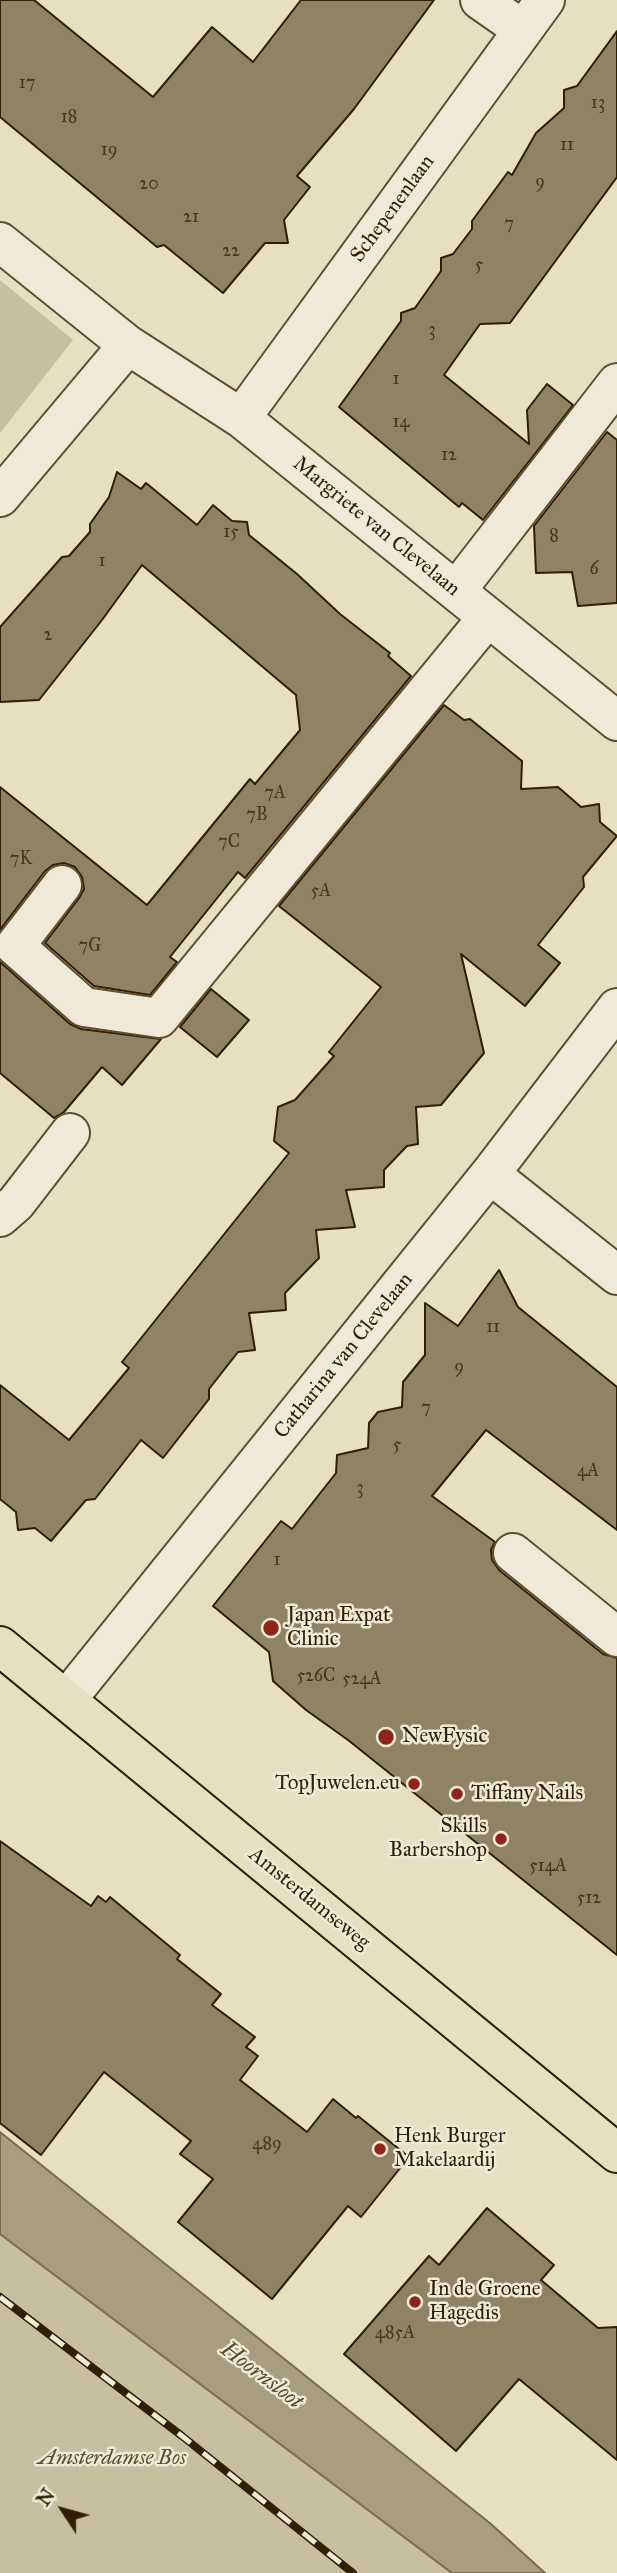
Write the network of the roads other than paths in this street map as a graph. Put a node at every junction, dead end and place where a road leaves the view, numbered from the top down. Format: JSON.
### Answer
{"nodes":[{"id":1,"x":480,"y":0,"type":"edge"},
{"id":2,"x":545,"y":0,"type":"edge"},
{"id":3,"x":523,"y":30,"type":"junction"},
{"id":4,"x":0,"y":242,"type":"edge"},
{"id":5,"x":128,"y":345,"type":"junction"},
{"id":6,"x":617,"y":383,"type":"edge"},
{"id":7,"x":241,"y":418,"type":"junction"},
{"id":8,"x":0,"y":497,"type":"edge"},
{"id":9,"x":456,"y":591,"type":"junction"},
{"id":10,"x":488,"y":617,"type":"junction"},
{"id":11,"x":617,"y":721,"type":"edge"},
{"id":12,"x":62,"y":885,"type":"dead end"},
{"id":13,"x":617,"y":1008,"type":"edge"},
{"id":14,"x":70,"y":1133,"type":"dead end"},
{"id":15,"x":490,"y":1174,"type":"junction"},
{"id":16,"x":0,"y":1217,"type":"edge"},
{"id":17,"x":617,"y":1275,"type":"edge"},
{"id":18,"x":513,"y":1553,"type":"dead end"},
{"id":19,"x":617,"y":1637,"type":"edge"},
{"id":20,"x":0,"y":1646,"type":"edge"},
{"id":21,"x":67,"y":1699,"type":"junction"},
{"id":22,"x":617,"y":2153,"type":"edge"}],
"edges":[{"from":1,"to":3,"type":"street"},
{"from":2,"to":3,"type":"street","name":"Schepenenlaan"},
{"from":3,"to":7,"type":"street","name":"Schepenenlaan"},
{"from":4,"to":5,"type":"street","name":"Margriete van Clevelaan"},
{"from":5,"to":7,"type":"street","name":"Margriete van Clevelaan"},
{"from":5,"to":8,"type":"street"},
{"from":6,"to":9,"type":"street"},
{"from":7,"to":9,"type":"street","name":"Margriete van Clevelaan"},
{"from":9,"to":10,"type":"street","name":"Margriete van Clevelaan"},
{"from":10,"to":11,"type":"street","name":"Margriete van Clevelaan"},
{"from":10,"to":12,"type":"street"},
{"from":13,"to":15,"type":"street","name":"Catharina van Clevelaan"},
{"from":14,"to":16,"type":"street"},
{"from":15,"to":17,"type":"street"},
{"from":15,"to":21,"type":"street","name":"Catharina van Clevelaan"},
{"from":18,"to":19,"type":"street"},
{"from":20,"to":21,"type":"main road","name":"Amsterdamseweg"},
{"from":21,"to":22,"type":"main road","name":"Amsterdamseweg"}]}
